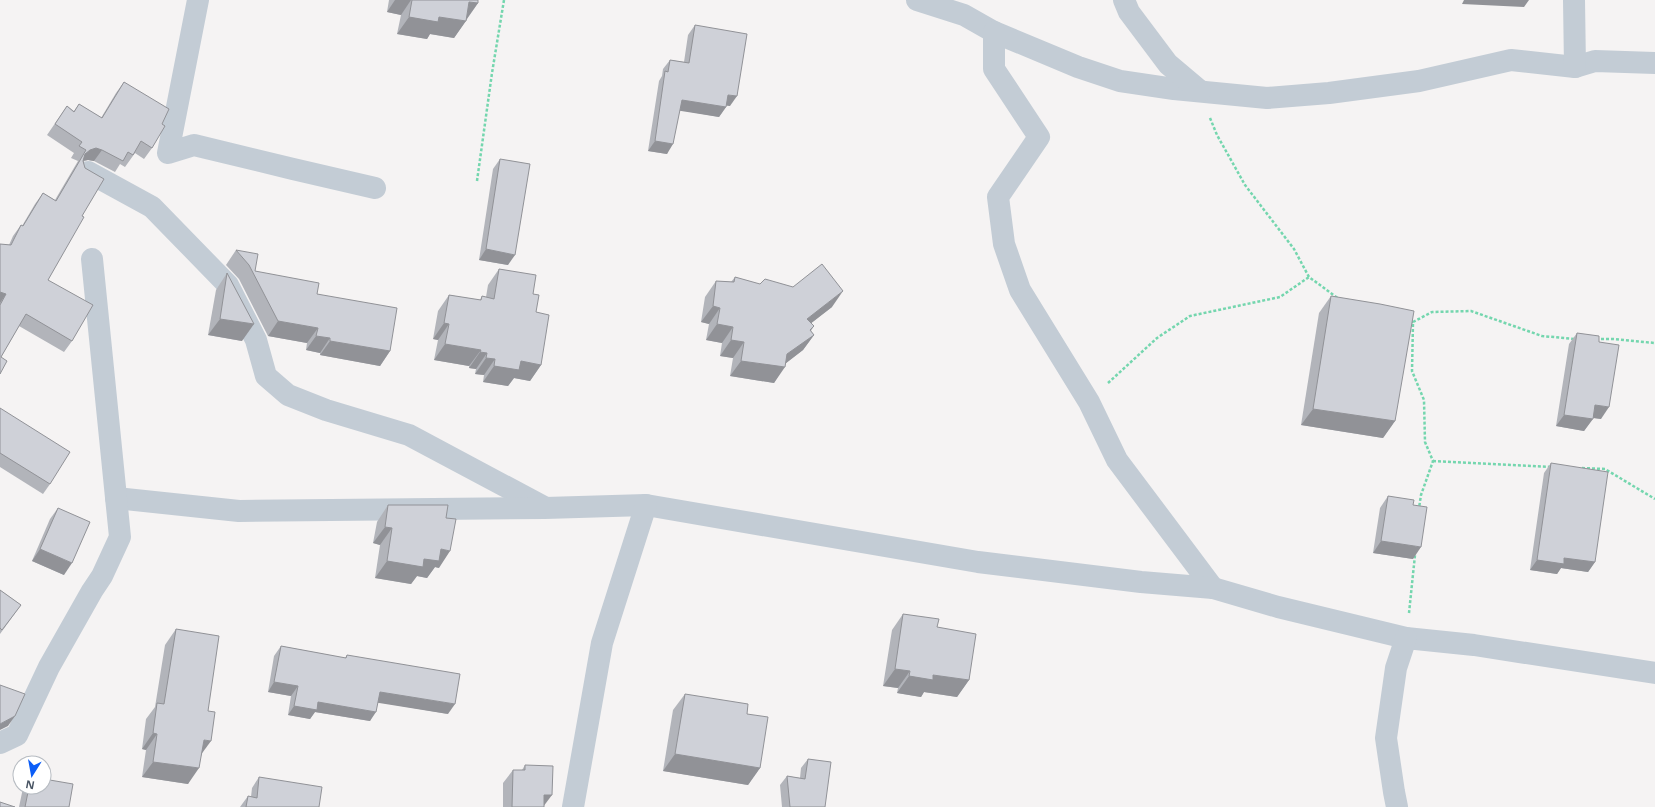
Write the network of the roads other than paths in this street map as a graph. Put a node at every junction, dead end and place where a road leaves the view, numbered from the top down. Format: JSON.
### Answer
{"nodes":[{"id":1,"x":198,"y":0,"type":"edge"},
{"id":2,"x":917,"y":0,"type":"edge"},
{"id":3,"x":1124,"y":0,"type":"edge"},
{"id":4,"x":1574,"y":0,"type":"edge"},
{"id":5,"x":994,"y":32,"type":"junction"},
{"id":6,"x":1655,"y":62,"type":"edge"},
{"id":7,"x":1575,"y":67,"type":"junction"},
{"id":8,"x":1200,"y":91,"type":"junction"},
{"id":9,"x":88,"y":172,"type":"edge"},
{"id":10,"x":375,"y":188,"type":"dead end"},
{"id":11,"x":92,"y":258,"type":"dead end"},
{"id":12,"x":116,"y":498,"type":"junction"},
{"id":13,"x":646,"y":505,"type":"junction"},
{"id":14,"x":545,"y":508,"type":"junction"},
{"id":15,"x":1213,"y":588,"type":"junction"},
{"id":16,"x":1406,"y":638,"type":"junction"},
{"id":17,"x":1655,"y":673,"type":"edge"},
{"id":18,"x":0,"y":743,"type":"edge"},
{"id":19,"x":573,"y":807,"type":"edge"},
{"id":20,"x":1397,"y":807,"type":"edge"}],
"edges":[{"from":1,"to":10,"type":"street"},
{"from":2,"to":5,"type":"street"},
{"from":3,"to":8,"type":"street"},
{"from":4,"to":7,"type":"street"},
{"from":5,"to":8,"type":"street"},
{"from":5,"to":15,"type":"street"},
{"from":6,"to":7,"type":"street"},
{"from":7,"to":8,"type":"street"},
{"from":9,"to":14,"type":"street"},
{"from":11,"to":12,"type":"street"},
{"from":12,"to":14,"type":"street"},
{"from":12,"to":18,"type":"street"},
{"from":13,"to":14,"type":"street"},
{"from":13,"to":15,"type":"street"},
{"from":13,"to":19,"type":"street"},
{"from":15,"to":16,"type":"street"},
{"from":16,"to":17,"type":"street"},
{"from":16,"to":20,"type":"street"}]}
